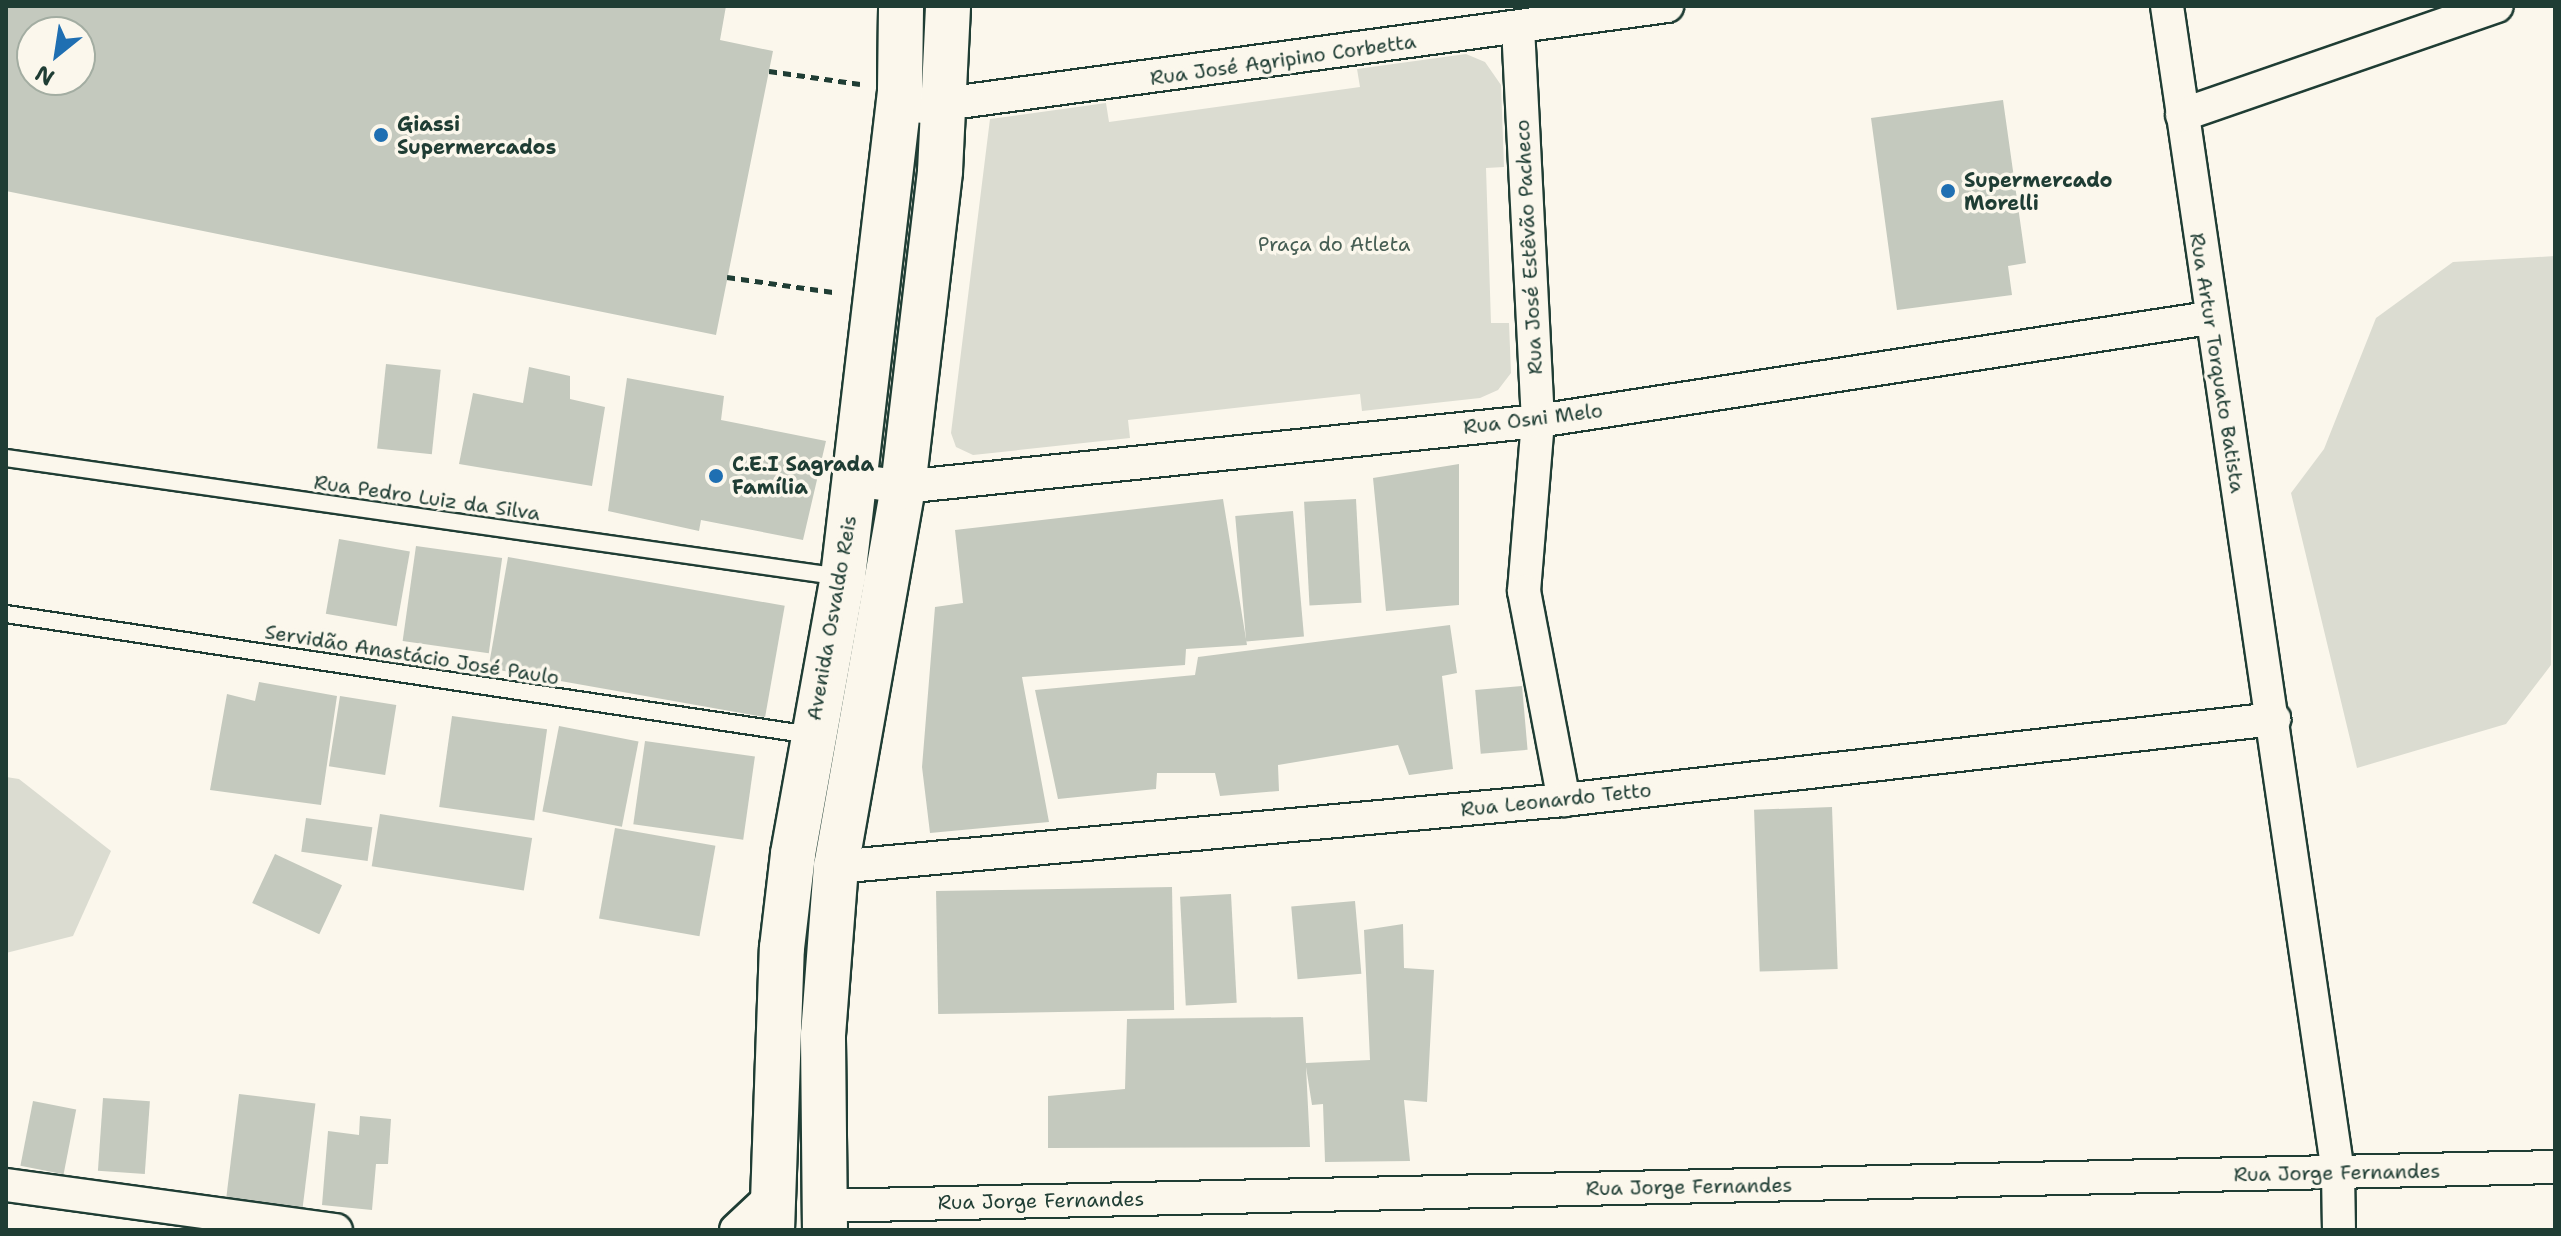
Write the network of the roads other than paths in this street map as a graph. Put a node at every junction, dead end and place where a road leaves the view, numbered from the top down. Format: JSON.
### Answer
{"nodes":[{"id":1,"x":901,"y":6,"type":"edge"},
{"id":2,"x":948,"y":6,"type":"edge"},
{"id":3,"x":1667,"y":6,"type":"edge"},
{"id":4,"x":2167,"y":6,"type":"edge"},
{"id":5,"x":2497,"y":6,"type":"edge"},
{"id":6,"x":1518,"y":27,"type":"junction"},
{"id":7,"x":899,"y":100,"type":"junction"},
{"id":8,"x":945,"y":106,"type":"junction"},
{"id":9,"x":2182,"y":115,"type":"junction"},
{"id":10,"x":2209,"y":318,"type":"junction"},
{"id":11,"x":1538,"y":421,"type":"junction"},
{"id":12,"x":6,"y":458,"type":"edge"},
{"id":13,"x":855,"y":480,"type":"junction"},
{"id":14,"x":903,"y":487,"type":"junction"},
{"id":15,"x":843,"y":577,"type":"junction"},
{"id":16,"x":6,"y":614,"type":"edge"},
{"id":17,"x":2274,"y":719,"type":"junction"},
{"id":18,"x":813,"y":735,"type":"junction"},
{"id":19,"x":1564,"y":800,"type":"junction"},
{"id":20,"x":836,"y":867,"type":"junction"},
{"id":21,"x":2555,"y":1167,"type":"edge"},
{"id":22,"x":2338,"y":1173,"type":"junction"},
{"id":23,"x":6,"y":1185,"type":"edge"},
{"id":24,"x":771,"y":1214,"type":"edge"},
{"id":25,"x":824,"y":1218,"type":"edge"},
{"id":26,"x":336,"y":1230,"type":"edge"},
{"id":27,"x":736,"y":1230,"type":"edge"},
{"id":28,"x":2339,"y":1230,"type":"edge"}],
"edges":[{"from":1,"to":7,"type":"main road","name":"Avenida Osvaldo Reis"},
{"from":2,"to":8,"type":"main road"},
{"from":3,"to":6,"type":"street","name":"Rua José Agripino Corbetta"},
{"from":4,"to":9,"type":"street","name":"Rua Artur Torquato Batista"},
{"from":5,"to":9,"type":"street"},
{"from":6,"to":8,"type":"street","name":"Rua José Agripino Corbetta"},
{"from":6,"to":11,"type":"street","name":"Rua José Estêvão Pacheco"},
{"from":7,"to":8,"type":"street","name":"Rua José Agripino Corbetta"},
{"from":7,"to":13,"type":"main road","name":"Avenida Osvaldo Reis"},
{"from":8,"to":14,"type":"main road"},
{"from":9,"to":10,"type":"street","name":"Rua Artur Torquato Batista"},
{"from":10,"to":11,"type":"street","name":"Rua Osni Melo"},
{"from":10,"to":17,"type":"street","name":"Rua Artur Torquato Batista"},
{"from":11,"to":14,"type":"street","name":"Rua Osni Melo"},
{"from":11,"to":19,"type":"street","name":"Rua José Estêvão Pacheco"},
{"from":12,"to":15,"type":"lane","name":"Rua Pedro Luiz da Silva"},
{"from":13,"to":14,"type":"street","name":"Rua Osni Melo"},
{"from":13,"to":15,"type":"main road","name":"Avenida Osvaldo Reis"},
{"from":14,"to":20,"type":"main road"},
{"from":15,"to":18,"type":"main road","name":"Avenida Osvaldo Reis"},
{"from":16,"to":18,"type":"lane","name":"Servidão Anastácio José Paulo"},
{"from":17,"to":19,"type":"street","name":"Rua Leonardo Tetto"},
{"from":17,"to":22,"type":"street","name":"Rua Artur Torquato Batista"},
{"from":18,"to":24,"type":"main road","name":"Avenida Osvaldo Reis"},
{"from":19,"to":20,"type":"street","name":"Rua Leonardo Tetto"},
{"from":20,"to":25,"type":"main road"},
{"from":21,"to":22,"type":"street","name":"Rua Jorge Fernandes"},
{"from":22,"to":25,"type":"street","name":"Rua Jorge Fernandes"},
{"from":22,"to":28,"type":"street","name":"Rua Artur Torquato Batista"},
{"from":23,"to":26,"type":"street"},
{"from":24,"to":27,"type":"street"}]}
